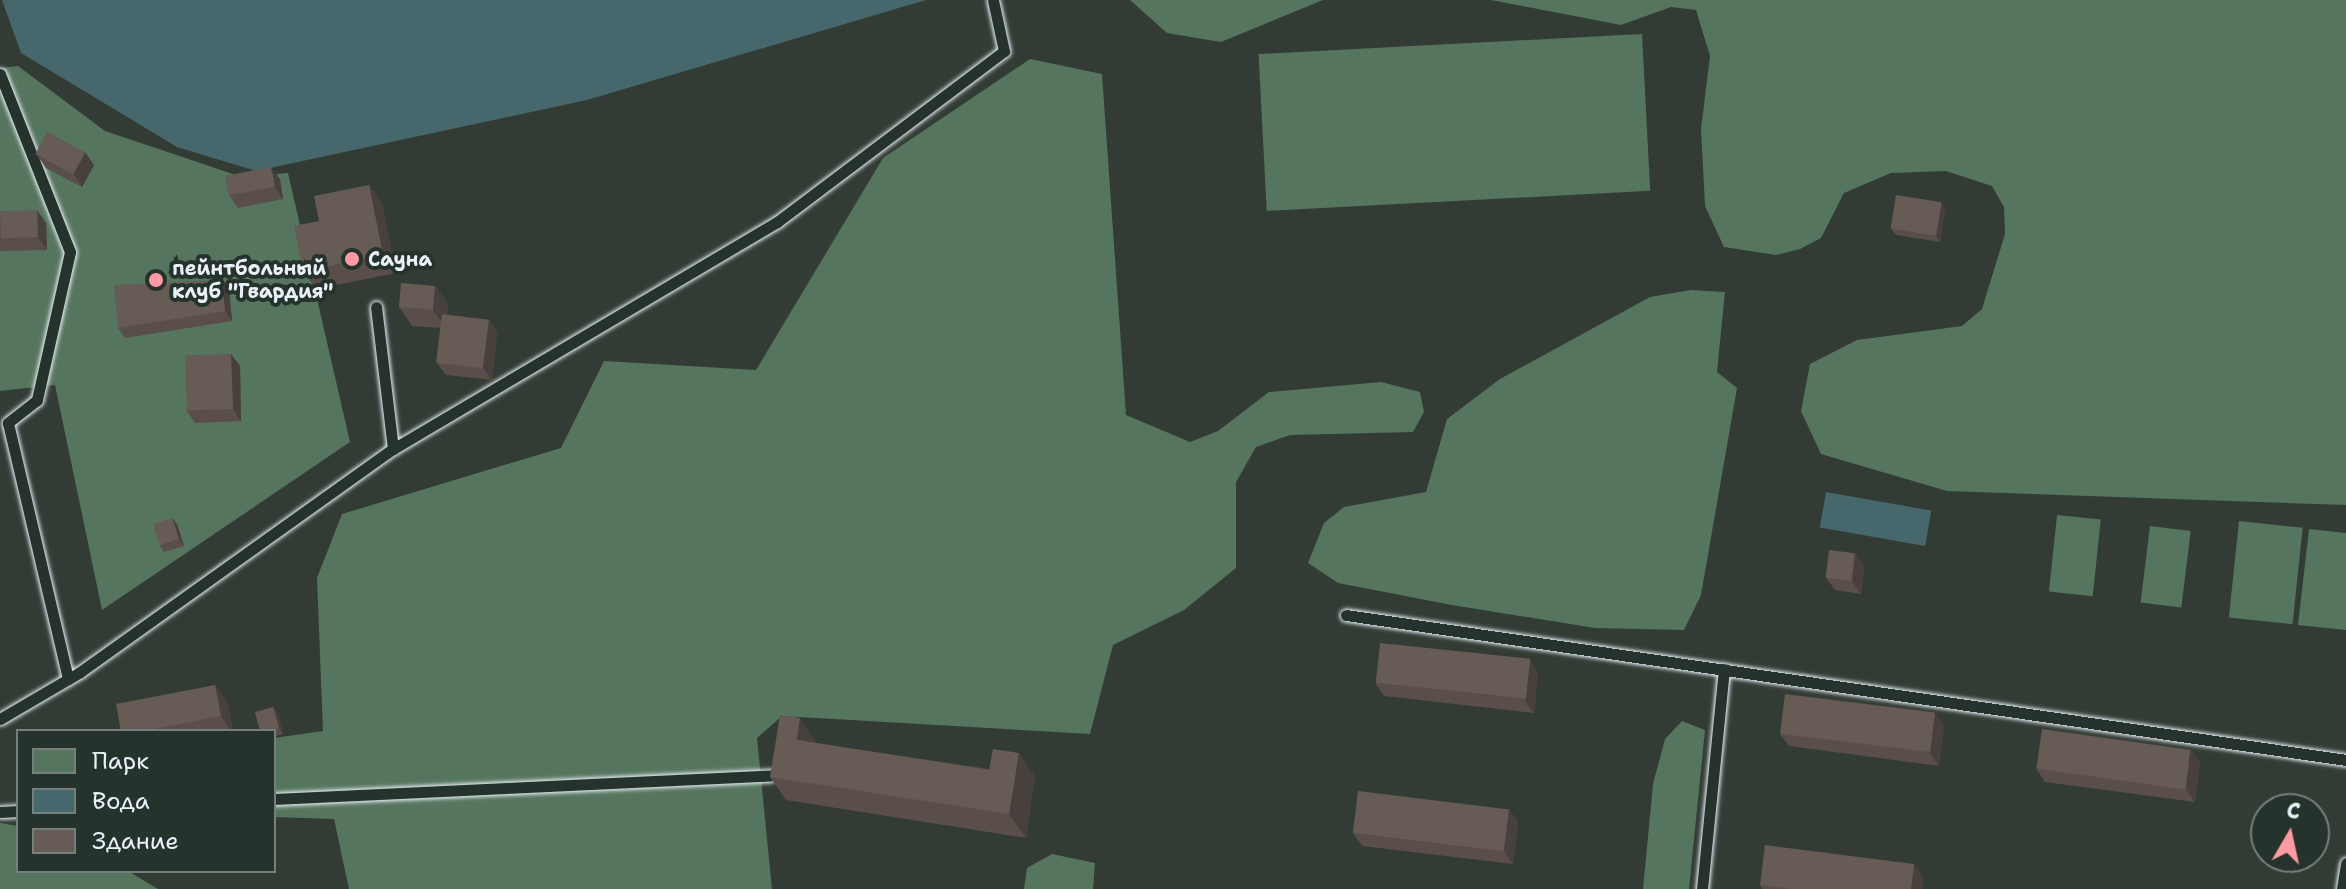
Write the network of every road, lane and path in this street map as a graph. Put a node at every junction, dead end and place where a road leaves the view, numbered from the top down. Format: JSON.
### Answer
{"nodes":[{"id":1,"x":993,"y":0,"type":"edge"},
{"id":2,"x":0,"y":74,"type":"edge"},
{"id":3,"x":376,"y":307,"type":"dead end"},
{"id":4,"x":393,"y":449,"type":"junction"},
{"id":5,"x":1346,"y":615,"type":"dead end"},
{"id":6,"x":1724,"y":669,"type":"junction"},
{"id":7,"x":68,"y":679,"type":"junction"},
{"id":8,"x":0,"y":719,"type":"edge"},
{"id":9,"x":2346,"y":760,"type":"edge"},
{"id":10,"x":770,"y":776,"type":"edge"},
{"id":11,"x":276,"y":799,"type":"edge"},
{"id":12,"x":2346,"y":863,"type":"edge"},
{"id":13,"x":1702,"y":889,"type":"edge"},
{"id":14,"x":2342,"y":889,"type":"edge"}],
"edges":[{"from":1,"to":4,"type":"lane"},
{"from":2,"to":7,"type":"lane"},
{"from":3,"to":4,"type":"lane"},
{"from":4,"to":7,"type":"lane"},
{"from":5,"to":6,"type":"lane"},
{"from":6,"to":9,"type":"lane"},
{"from":6,"to":13,"type":"lane"},
{"from":7,"to":8,"type":"lane"},
{"from":10,"to":11,"type":"lane"},
{"from":12,"to":14,"type":"lane"}]}
